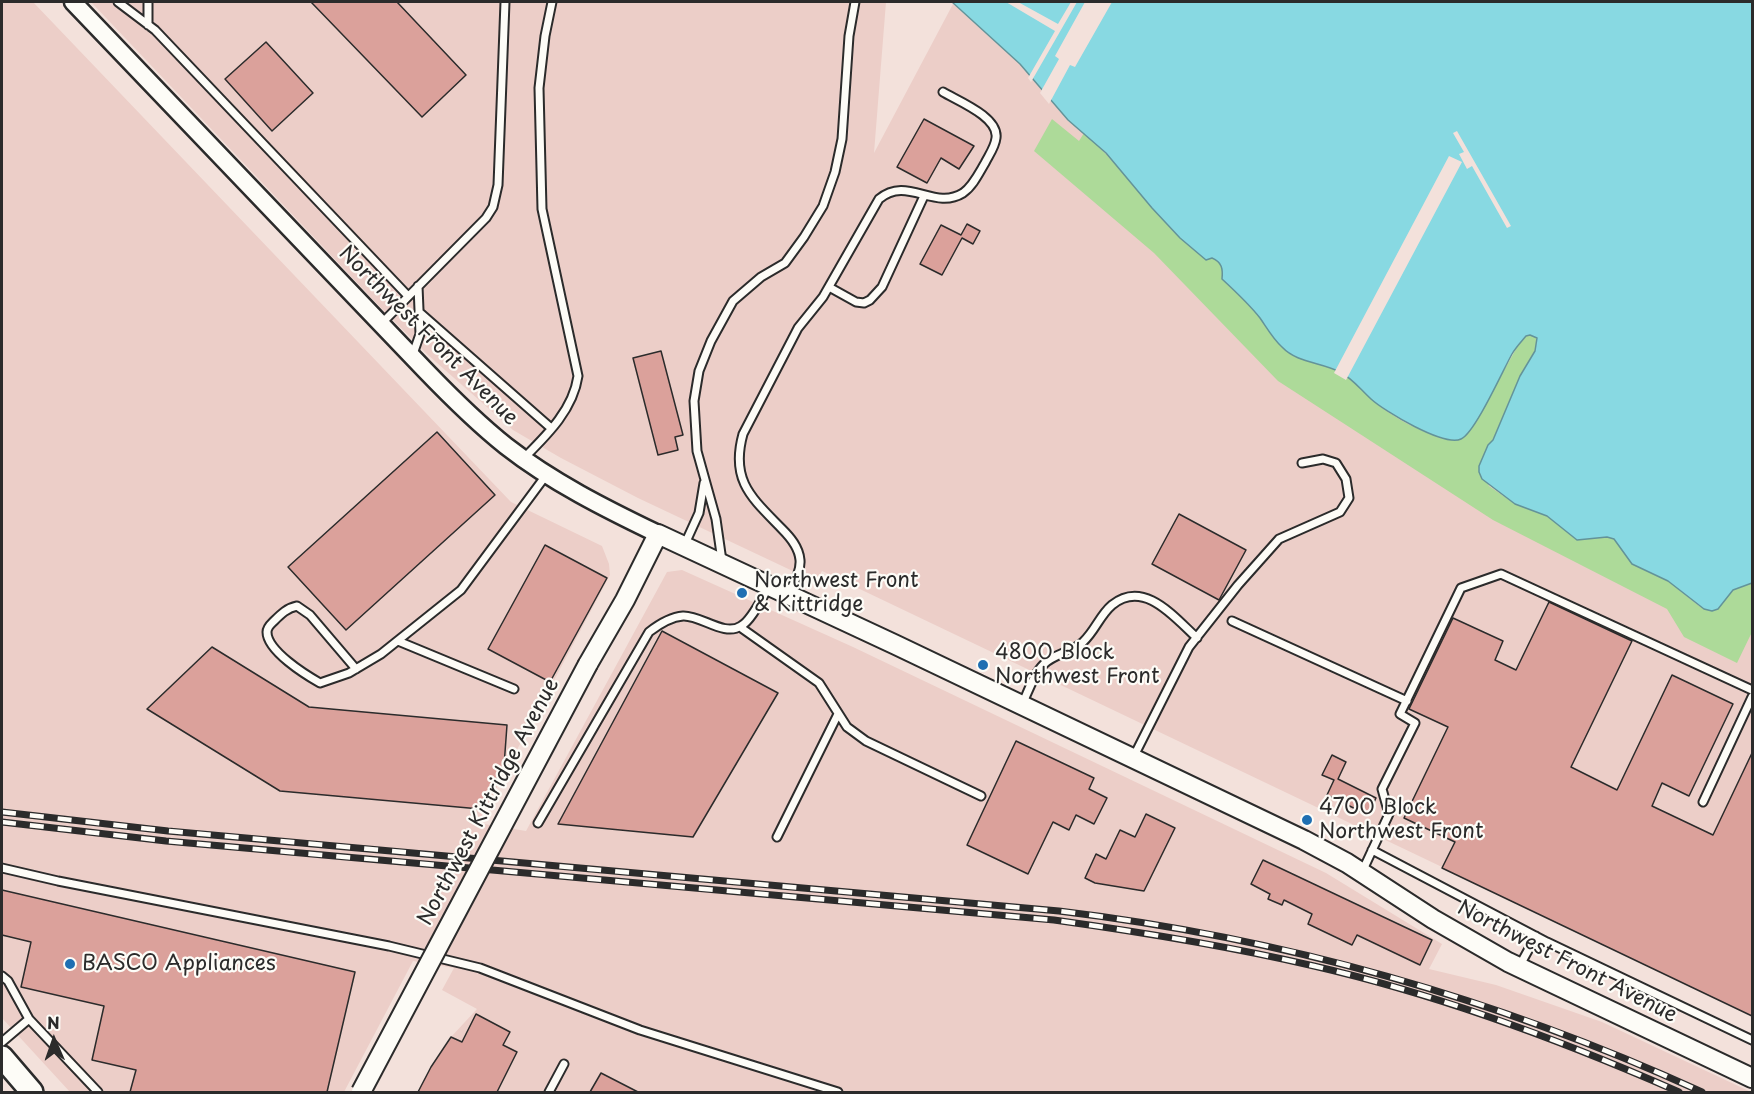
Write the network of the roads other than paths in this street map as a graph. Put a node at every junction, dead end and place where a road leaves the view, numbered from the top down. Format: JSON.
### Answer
{"nodes":[{"id":1,"x":73,"y":2,"type":"edge"},
{"id":2,"x":118,"y":2,"type":"edge"},
{"id":3,"x":148,"y":2,"type":"edge"},
{"id":4,"x":505,"y":2,"type":"edge"},
{"id":5,"x":552,"y":2,"type":"edge"},
{"id":6,"x":855,"y":2,"type":"edge"},
{"id":7,"x":148,"y":25,"type":"junction"},
{"id":8,"x":943,"y":92,"type":"dead end"},
{"id":9,"x":924,"y":195,"type":"junction"},
{"id":10,"x":418,"y":286,"type":"junction"},
{"id":11,"x":829,"y":287,"type":"junction"},
{"id":12,"x":408,"y":296,"type":"junction"},
{"id":13,"x":419,"y":312,"type":"junction"},
{"id":14,"x":381,"y":324,"type":"junction"},
{"id":15,"x":412,"y":356,"type":"junction"},
{"id":16,"x":551,"y":428,"type":"junction"},
{"id":17,"x":523,"y":459,"type":"junction"},
{"id":18,"x":1302,"y":463,"type":"dead end"},
{"id":19,"x":547,"y":474,"type":"junction"},
{"id":20,"x":703,"y":474,"type":"junction"},
{"id":21,"x":658,"y":534,"type":"junction"},
{"id":22,"x":684,"y":546,"type":"junction"},
{"id":23,"x":723,"y":564,"type":"junction"},
{"id":24,"x":769,"y":585,"type":"junction"},
{"id":25,"x":788,"y":595,"type":"junction"},
{"id":26,"x":1232,"y":621,"type":"dead end"},
{"id":27,"x":740,"y":627,"type":"junction"},
{"id":28,"x":1197,"y":638,"type":"junction"},
{"id":29,"x":398,"y":640,"type":"junction"},
{"id":30,"x":356,"y":669,"type":"junction"},
{"id":31,"x":514,"y":689,"type":"dead end"},
{"id":32,"x":1752,"y":690,"type":"edge"},
{"id":33,"x":1752,"y":697,"type":"edge"},
{"id":34,"x":1407,"y":700,"type":"junction"},
{"id":35,"x":1022,"y":705,"type":"junction"},
{"id":36,"x":837,"y":714,"type":"junction"},
{"id":37,"x":1133,"y":758,"type":"junction"},
{"id":38,"x":981,"y":796,"type":"dead end"},
{"id":39,"x":1703,"y":801,"type":"dead end"},
{"id":40,"x":538,"y":823,"type":"dead end"},
{"id":41,"x":777,"y":837,"type":"dead end"},
{"id":42,"x":1372,"y":849,"type":"junction"},
{"id":43,"x":2,"y":868,"type":"edge"},
{"id":44,"x":1362,"y":872,"type":"junction"},
{"id":45,"x":1536,"y":936,"type":"junction"},
{"id":46,"x":1519,"y":967,"type":"junction"},
{"id":47,"x":2,"y":976,"type":"edge"},
{"id":48,"x":29,"y":1019,"type":"junction"},
{"id":49,"x":1752,"y":1040,"type":"edge"},
{"id":50,"x":2,"y":1042,"type":"edge"},
{"id":51,"x":2,"y":1057,"type":"edge"},
{"id":52,"x":564,"y":1064,"type":"dead end"},
{"id":53,"x":1752,"y":1078,"type":"edge"},
{"id":54,"x":32,"y":1092,"type":"edge"},
{"id":55,"x":98,"y":1092,"type":"edge"},
{"id":56,"x":361,"y":1092,"type":"edge"},
{"id":57,"x":549,"y":1092,"type":"edge"},
{"id":58,"x":838,"y":1092,"type":"edge"}],
"edges":[{"from":1,"to":14,"type":"street","name":"Northwest Front Avenue"},
{"from":2,"to":7,"type":"lane"},
{"from":3,"to":7,"type":"lane"},
{"from":4,"to":10,"type":"lane"},
{"from":5,"to":16,"type":"lane"},
{"from":6,"to":20,"type":"lane"},
{"from":7,"to":12,"type":"lane"},
{"from":8,"to":9,"type":"lane"},
{"from":9,"to":11,"type":"lane"},
{"from":9,"to":11,"type":"lane"},
{"from":10,"to":12,"type":"lane"},
{"from":10,"to":13,"type":"lane"},
{"from":11,"to":25,"type":"lane"},
{"from":12,"to":14,"type":"lane"},
{"from":13,"to":15,"type":"lane"},
{"from":13,"to":16,"type":"lane"},
{"from":14,"to":15,"type":"street","name":"Northwest Front Avenue"},
{"from":15,"to":17,"type":"street","name":"Northwest Front Avenue"},
{"from":16,"to":17,"type":"lane"},
{"from":17,"to":19,"type":"street","name":"Northwest Front Avenue"},
{"from":18,"to":28,"type":"lane"},
{"from":19,"to":21,"type":"street","name":"Northwest Front Avenue"},
{"from":19,"to":29,"type":"lane"},
{"from":20,"to":22,"type":"lane"},
{"from":20,"to":23,"type":"lane"},
{"from":21,"to":22,"type":"main road","name":"Northwest Front Avenue"},
{"from":21,"to":56,"type":"main road","name":"Northwest Kittridge Avenue","bridge":true},
{"from":22,"to":23,"type":"main road","name":"Northwest Front Avenue"},
{"from":23,"to":24,"type":"main road","name":"Northwest Front Avenue"},
{"from":24,"to":25,"type":"main road","name":"Northwest Front Avenue"},
{"from":24,"to":27,"type":"lane"},
{"from":25,"to":35,"type":"main road","name":"Northwest Front Avenue"},
{"from":26,"to":34,"type":"lane"},
{"from":27,"to":36,"type":"lane"},
{"from":27,"to":40,"type":"lane"},
{"from":28,"to":35,"type":"lane"},
{"from":28,"to":37,"type":"lane"},
{"from":29,"to":30,"type":"lane"},
{"from":29,"to":31,"type":"lane"},
{"from":30,"to":30,"type":"lane"},
{"from":32,"to":34,"type":"lane"},
{"from":33,"to":39,"type":"lane"},
{"from":34,"to":42,"type":"lane"},
{"from":35,"to":37,"type":"main road","name":"Northwest Front Avenue"},
{"from":36,"to":38,"type":"lane"},
{"from":36,"to":41,"type":"lane"},
{"from":37,"to":44,"type":"main road","name":"Northwest Front Avenue"},
{"from":42,"to":44,"type":"lane"},
{"from":42,"to":45,"type":"lane"},
{"from":43,"to":58,"type":"lane"},
{"from":44,"to":46,"type":"main road","name":"Northwest Front Avenue"},
{"from":45,"to":46,"type":"lane"},
{"from":45,"to":49,"type":"lane"},
{"from":46,"to":53,"type":"main road","name":"Northwest Front Avenue"},
{"from":47,"to":48,"type":"lane"},
{"from":48,"to":50,"type":"lane"},
{"from":48,"to":55,"type":"lane"},
{"from":51,"to":54,"type":"highway"},
{"from":52,"to":57,"type":"lane"}]}
